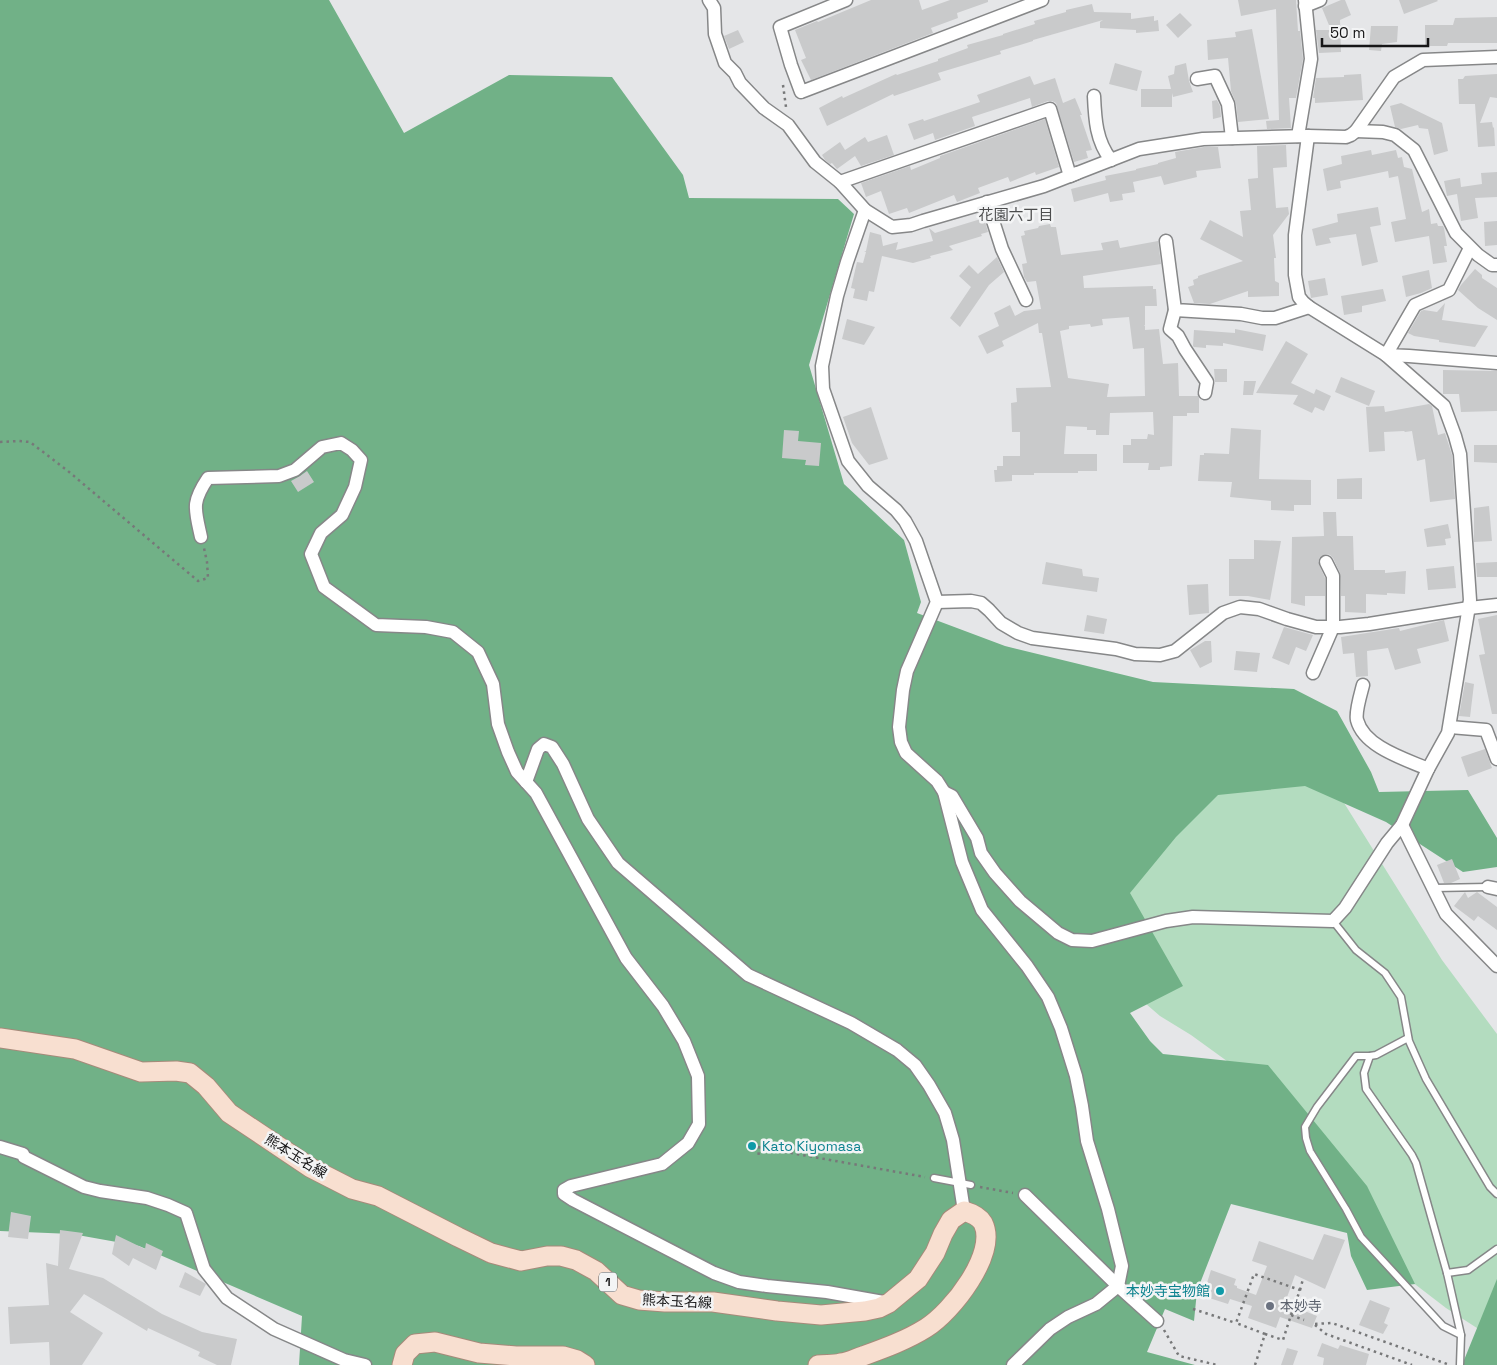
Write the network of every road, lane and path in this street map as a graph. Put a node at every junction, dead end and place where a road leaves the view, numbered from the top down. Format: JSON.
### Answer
{"nodes":[{"id":1,"x":709,"y":0,"type":"edge"},
{"id":2,"x":846,"y":0,"type":"edge"},
{"id":3,"x":1042,"y":0,"type":"edge"},
{"id":4,"x":1320,"y":0,"type":"edge"},
{"id":5,"x":1305,"y":3,"type":"edge"},
{"id":6,"x":1497,"y":57,"type":"edge"},
{"id":7,"x":784,"y":61,"type":"junction"},
{"id":8,"x":1198,"y":79,"type":"dead end"},
{"id":9,"x":1094,"y":96,"type":"dead end"},
{"id":10,"x":788,"y":125,"type":"junction"},
{"id":11,"x":1356,"y":131,"type":"junction"},
{"id":12,"x":1303,"y":136,"type":"junction"},
{"id":13,"x":1232,"y":138,"type":"junction"},
{"id":14,"x":1111,"y":160,"type":"junction"},
{"id":15,"x":1070,"y":176,"type":"junction"},
{"id":16,"x":840,"y":182,"type":"junction"},
{"id":17,"x":987,"y":202,"type":"junction"},
{"id":18,"x":865,"y":210,"type":"junction"},
{"id":19,"x":1166,"y":241,"type":"dead end"},
{"id":20,"x":1470,"y":248,"type":"junction"},
{"id":21,"x":1497,"y":265,"type":"edge"},
{"id":22,"x":1026,"y":300,"type":"dead end"},
{"id":23,"x":1309,"y":307,"type":"junction"},
{"id":24,"x":1175,"y":310,"type":"junction"},
{"id":25,"x":1386,"y":355,"type":"junction"},
{"id":26,"x":1497,"y":363,"type":"edge"},
{"id":27,"x":1205,"y":393,"type":"dead end"},
{"id":28,"x":0,"y":442,"type":"edge"},
{"id":29,"x":201,"y":536,"type":"joint"},
{"id":30,"x":1326,"y":562,"type":"dead end"},
{"id":31,"x":937,"y":602,"type":"junction"},
{"id":32,"x":1497,"y":606,"type":"edge"},
{"id":33,"x":1469,"y":608,"type":"junction"},
{"id":34,"x":1333,"y":627,"type":"junction"},
{"id":35,"x":1313,"y":673,"type":"dead end"},
{"id":36,"x":1363,"y":685,"type":"dead end"},
{"id":37,"x":1450,"y":727,"type":"junction"},
{"id":38,"x":1497,"y":759,"type":"edge"},
{"id":39,"x":1428,"y":769,"type":"junction"},
{"id":40,"x":526,"y":782,"type":"junction"},
{"id":41,"x":944,"y":792,"type":"junction"},
{"id":42,"x":1402,"y":825,"type":"junction"},
{"id":43,"x":1434,"y":888,"type":"junction"},
{"id":44,"x":1492,"y":888,"type":"edge"},
{"id":45,"x":1333,"y":921,"type":"junction"},
{"id":46,"x":1497,"y":966,"type":"edge"},
{"id":47,"x":0,"y":1038,"type":"edge"},
{"id":48,"x":1408,"y":1038,"type":"junction"},
{"id":49,"x":1370,"y":1056,"type":"junction"},
{"id":50,"x":752,"y":1146,"type":"dead end"},
{"id":51,"x":758,"y":1146,"type":"junction"},
{"id":52,"x":0,"y":1147,"type":"edge"},
{"id":53,"x":759,"y":1158,"type":"dead end"},
{"id":54,"x":934,"y":1178,"type":"joint"},
{"id":55,"x":965,"y":1184,"type":"junction"},
{"id":56,"x":1497,"y":1194,"type":"edge"},
{"id":57,"x":1025,"y":1195,"type":"joint"},
{"id":58,"x":964,"y":1211,"type":"junction"},
{"id":59,"x":1497,"y":1249,"type":"edge"},
{"id":60,"x":1447,"y":1274,"type":"junction"},
{"id":61,"x":1303,"y":1279,"type":"dead end"},
{"id":62,"x":1118,"y":1286,"type":"junction"},
{"id":63,"x":1300,"y":1290,"type":"junction"},
{"id":64,"x":889,"y":1303,"type":"junction"},
{"id":65,"x":1194,"y":1309,"type":"dead end"},
{"id":66,"x":1291,"y":1315,"type":"junction"},
{"id":67,"x":1304,"y":1320,"type":"dead end"},
{"id":68,"x":1157,"y":1322,"type":"joint"},
{"id":69,"x":1236,"y":1323,"type":"junction"},
{"id":70,"x":1265,"y":1334,"type":"junction"},
{"id":71,"x":1461,"y":1335,"type":"junction"},
{"id":72,"x":365,"y":1365,"type":"edge"},
{"id":73,"x":402,"y":1365,"type":"edge"},
{"id":74,"x":585,"y":1365,"type":"edge"},
{"id":75,"x":818,"y":1365,"type":"edge"},
{"id":76,"x":1012,"y":1365,"type":"edge"},
{"id":77,"x":1216,"y":1365,"type":"edge"},
{"id":78,"x":1255,"y":1365,"type":"edge"},
{"id":79,"x":1412,"y":1365,"type":"edge"},
{"id":80,"x":1450,"y":1365,"type":"edge"},
{"id":81,"x":1460,"y":1365,"type":"edge"}],
"edges":[{"from":1,"to":10,"type":"street"},
{"from":2,"to":7,"type":"street"},
{"from":3,"to":7,"type":"street"},
{"from":4,"to":5,"type":"street"},
{"from":5,"to":12,"type":"street"},
{"from":6,"to":11,"type":"street"},
{"from":7,"to":10,"type":"path"},
{"from":8,"to":13,"type":"street"},
{"from":9,"to":14,"type":"street"},
{"from":10,"to":16,"type":"street"},
{"from":11,"to":12,"type":"street"},
{"from":11,"to":20,"type":"street"},
{"from":12,"to":13,"type":"street"},
{"from":12,"to":23,"type":"street"},
{"from":13,"to":14,"type":"street"},
{"from":14,"to":15,"type":"street"},
{"from":15,"to":16,"type":"street"},
{"from":15,"to":17,"type":"street"},
{"from":16,"to":18,"type":"street"},
{"from":17,"to":18,"type":"street"},
{"from":17,"to":22,"type":"street"},
{"from":18,"to":31,"type":"street"},
{"from":19,"to":24,"type":"street"},
{"from":20,"to":21,"type":"street"},
{"from":20,"to":25,"type":"street"},
{"from":23,"to":24,"type":"street"},
{"from":23,"to":25,"type":"street"},
{"from":24,"to":27,"type":"street"},
{"from":25,"to":26,"type":"street"},
{"from":25,"to":33,"type":"street"},
{"from":28,"to":29,"type":"path"},
{"from":29,"to":40,"type":"street"},
{"from":30,"to":34,"type":"street"},
{"from":31,"to":34,"type":"street"},
{"from":31,"to":41,"type":"street"},
{"from":32,"to":33,"type":"street"},
{"from":33,"to":34,"type":"street"},
{"from":33,"to":37,"type":"street"},
{"from":34,"to":35,"type":"street"},
{"from":36,"to":39,"type":"street"},
{"from":37,"to":38,"type":"street"},
{"from":37,"to":39,"type":"street"},
{"from":39,"to":42,"type":"street"},
{"from":40,"to":55,"type":"street"},
{"from":40,"to":64,"type":"street"},
{"from":41,"to":45,"type":"street"},
{"from":41,"to":62,"type":"street"},
{"from":42,"to":43,"type":"street"},
{"from":42,"to":45,"type":"street"},
{"from":43,"to":44,"type":"lane"},
{"from":43,"to":46,"type":"street"},
{"from":45,"to":48,"type":"lane"},
{"from":47,"to":64,"type":"main road","name":"熊本玉名線","number":"1"},
{"from":48,"to":49,"type":"lane"},
{"from":48,"to":56,"type":"lane"},
{"from":49,"to":60,"type":"lane"},
{"from":49,"to":71,"type":"lane"},
{"from":50,"to":51,"type":"path"},
{"from":51,"to":53,"type":"path"},
{"from":51,"to":54,"type":"path"},
{"from":52,"to":72,"type":"street"},
{"from":54,"to":55,"type":"lane"},
{"from":55,"to":57,"type":"path"},
{"from":55,"to":58,"type":"street"},
{"from":57,"to":62,"type":"street"},
{"from":58,"to":64,"type":"main road","name":"熊本玉名線","number":"1"},
{"from":58,"to":75,"type":"main road"},
{"from":59,"to":60,"type":"lane"},
{"from":60,"to":71,"type":"lane"},
{"from":61,"to":63,"type":"path"},
{"from":62,"to":68,"type":"street"},
{"from":62,"to":76,"type":"street"},
{"from":63,"to":66,"type":"path"},
{"from":63,"to":69,"type":"path"},
{"from":65,"to":69,"type":"path"},
{"from":66,"to":67,"type":"path"},
{"from":66,"to":70,"type":"path"},
{"from":68,"to":77,"type":"path"},
{"from":69,"to":70,"type":"path"},
{"from":70,"to":78,"type":"path"},
{"from":71,"to":81,"type":"lane"},
{"from":73,"to":74,"type":"main road"},
{"from":79,"to":80,"type":"path"}]}
